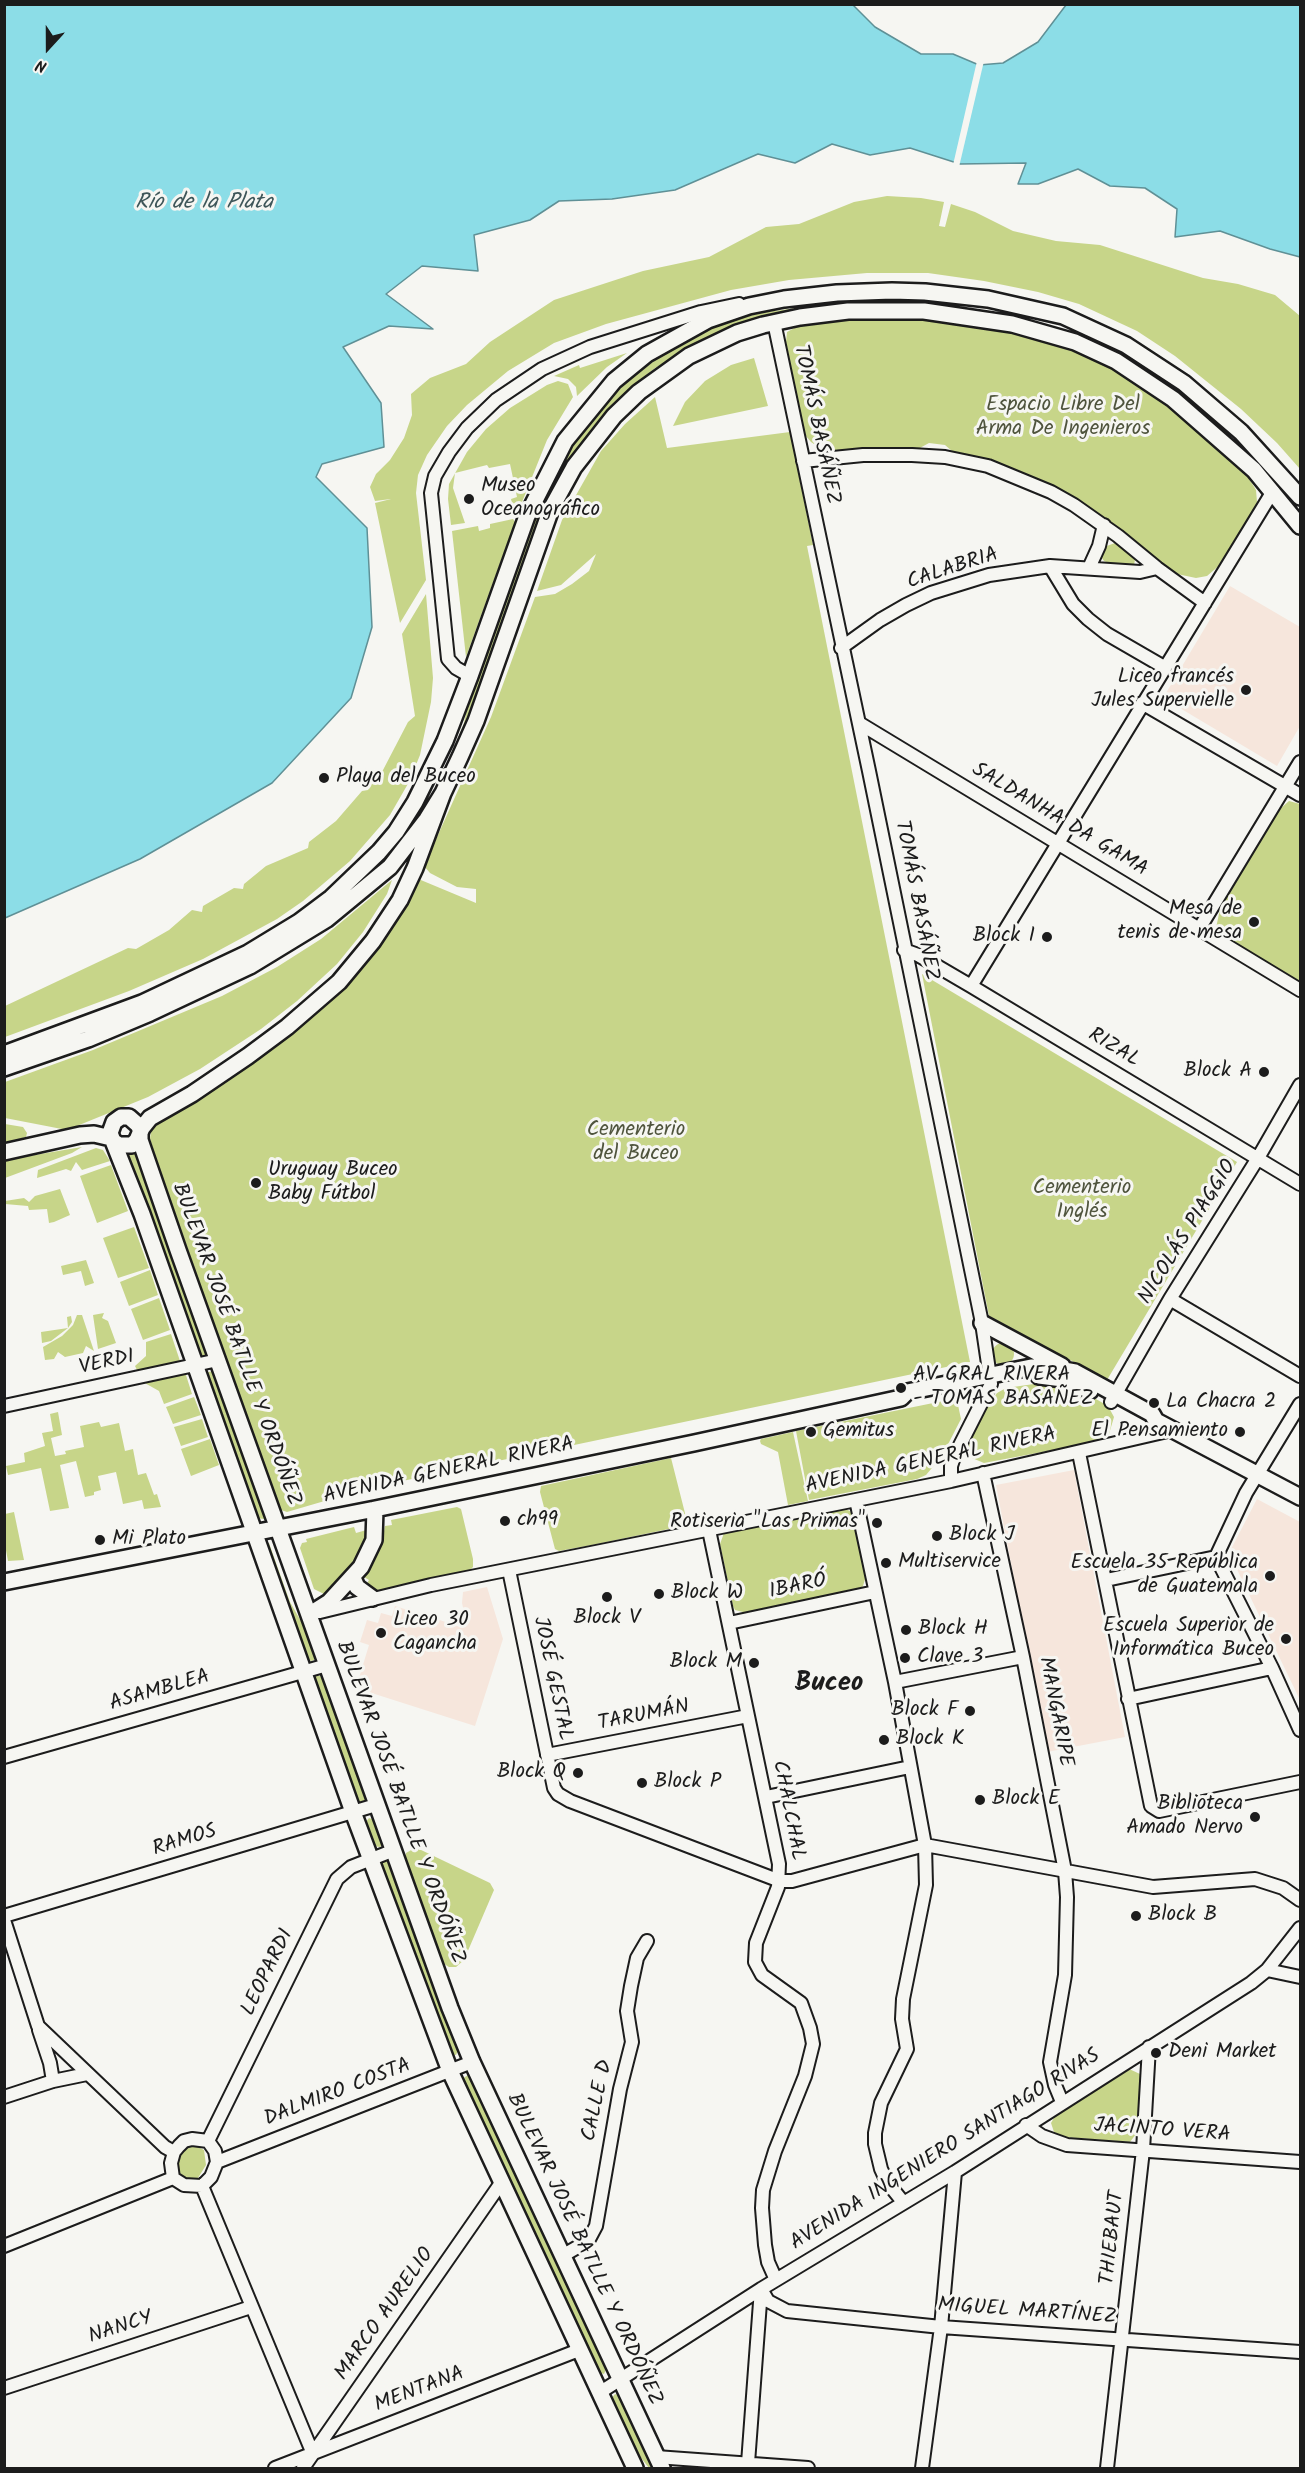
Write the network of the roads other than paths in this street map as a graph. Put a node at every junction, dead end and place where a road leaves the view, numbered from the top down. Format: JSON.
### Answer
{"nodes":[{"id":1,"x":760,"y":303,"type":"junction"},
{"id":2,"x":774,"y":322,"type":"junction"},
{"id":3,"x":803,"y":461,"type":"junction"},
{"id":4,"x":1273,"y":491,"type":"junction"},
{"id":5,"x":1300,"y":497,"type":"edge"},
{"id":6,"x":1104,"y":525,"type":"junction"},
{"id":7,"x":1300,"y":526,"type":"edge"},
{"id":8,"x":1050,"y":566,"type":"junction"},
{"id":9,"x":1089,"y":568,"type":"junction"},
{"id":10,"x":1157,"y":568,"type":"junction"},
{"id":11,"x":1204,"y":603,"type":"junction"},
{"id":12,"x":841,"y":648,"type":"junction"},
{"id":13,"x":1164,"y":667,"type":"junction"},
{"id":14,"x":470,"y":676,"type":"junction"},
{"id":15,"x":1142,"y":703,"type":"junction"},
{"id":16,"x":458,"y":710,"type":"junction"},
{"id":17,"x":859,"y":723,"type":"junction"},
{"id":18,"x":1300,"y":762,"type":"edge"},
{"id":19,"x":1286,"y":786,"type":"junction"},
{"id":20,"x":443,"y":793,"type":"junction"},
{"id":21,"x":1300,"y":795,"type":"edge"},
{"id":22,"x":411,"y":842,"type":"junction"},
{"id":23,"x":1058,"y":843,"type":"junction"},
{"id":24,"x":1199,"y":929,"type":"junction"},
{"id":25,"x":904,"y":950,"type":"junction"},
{"id":26,"x":971,"y":986,"type":"junction"},
{"id":27,"x":1300,"y":990,"type":"edge"},
{"id":28,"x":4,"y":1054,"type":"edge"},
{"id":29,"x":4,"y":1068,"type":"edge"},
{"id":30,"x":1300,"y":1085,"type":"edge"},
{"id":31,"x":121,"y":1117,"type":"junction"},
{"id":32,"x":140,"y":1133,"type":"junction"},
{"id":33,"x":112,"y":1140,"type":"junction"},
{"id":34,"x":4,"y":1152,"type":"edge"},
{"id":35,"x":1258,"y":1158,"type":"junction"},
{"id":36,"x":1300,"y":1184,"type":"edge"},
{"id":37,"x":1170,"y":1299,"type":"junction"},
{"id":38,"x":982,"y":1323,"type":"junction"},
{"id":39,"x":218,"y":1360,"type":"junction"},
{"id":40,"x":195,"y":1364,"type":"junction"},
{"id":41,"x":1067,"y":1369,"type":"junction"},
{"id":42,"x":1300,"y":1376,"type":"edge"},
{"id":43,"x":990,"y":1379,"type":"junction"},
{"id":44,"x":1114,"y":1398,"type":"junction"},
{"id":45,"x":1300,"y":1404,"type":"edge"},
{"id":46,"x":4,"y":1406,"type":"edge"},
{"id":47,"x":1173,"y":1430,"type":"junction"},
{"id":48,"x":1079,"y":1453,"type":"junction"},
{"id":49,"x":983,"y":1473,"type":"junction"},
{"id":50,"x":1258,"y":1474,"type":"junction"},
{"id":51,"x":951,"y":1481,"type":"junction"},
{"id":52,"x":1300,"y":1497,"type":"edge"},
{"id":53,"x":856,"y":1500,"type":"junction"},
{"id":54,"x":375,"y":1509,"type":"junction"},
{"id":55,"x":278,"y":1527,"type":"junction"},
{"id":56,"x":709,"y":1530,"type":"junction"},
{"id":57,"x":252,"y":1532,"type":"junction"},
{"id":58,"x":1216,"y":1557,"type":"junction"},
{"id":59,"x":509,"y":1570,"type":"junction"},
{"id":60,"x":353,"y":1578,"type":"junction"},
{"id":61,"x":1106,"y":1580,"type":"junction"},
{"id":62,"x":4,"y":1582,"type":"edge"},
{"id":63,"x":875,"y":1592,"type":"junction"},
{"id":64,"x":372,"y":1598,"type":"junction"},
{"id":65,"x":310,"y":1614,"type":"junction"},
{"id":66,"x":729,"y":1623,"type":"junction"},
{"id":67,"x":1023,"y":1658,"type":"junction"},
{"id":68,"x":327,"y":1665,"type":"junction"},
{"id":69,"x":1272,"y":1668,"type":"junction"},
{"id":70,"x":302,"y":1672,"type":"junction"},
{"id":71,"x":895,"y":1683,"type":"junction"},
{"id":72,"x":1128,"y":1699,"type":"junction"},
{"id":73,"x":748,"y":1716,"type":"junction"},
{"id":74,"x":1300,"y":1730,"type":"edge"},
{"id":75,"x":547,"y":1755,"type":"junction"},
{"id":76,"x":4,"y":1757,"type":"edge"},
{"id":77,"x":910,"y":1767,"type":"junction"},
{"id":78,"x":1300,"y":1782,"type":"edge"},
{"id":79,"x":766,"y":1797,"type":"junction"},
{"id":80,"x":376,"y":1805,"type":"junction"},
{"id":81,"x":353,"y":1812,"type":"junction"},
{"id":82,"x":925,"y":1845,"type":"junction"},
{"id":83,"x":392,"y":1851,"type":"junction"},
{"id":84,"x":370,"y":1860,"type":"junction"},
{"id":85,"x":1065,"y":1871,"type":"junction"},
{"id":86,"x":780,"y":1881,"type":"junction"},
{"id":87,"x":1300,"y":1900,"type":"edge"},
{"id":88,"x":4,"y":1918,"type":"edge"},
{"id":89,"x":1300,"y":1928,"type":"edge"},
{"id":90,"x":647,"y":1941,"type":"dead end"},
{"id":91,"x":1267,"y":1970,"type":"junction"},
{"id":92,"x":1300,"y":1977,"type":"edge"},
{"id":93,"x":38,"y":2026,"type":"junction"},
{"id":94,"x":1149,"y":2047,"type":"junction"},
{"id":95,"x":472,"y":2062,"type":"junction"},
{"id":96,"x":450,"y":2072,"type":"junction"},
{"id":97,"x":87,"y":2073,"type":"junction"},
{"id":98,"x":53,"y":2081,"type":"junction"},
{"id":99,"x":4,"y":2097,"type":"edge"},
{"id":100,"x":1062,"y":2102,"type":"junction"},
{"id":101,"x":1026,"y":2125,"type":"junction"},
{"id":102,"x":208,"y":2141,"type":"junction"},
{"id":103,"x":1143,"y":2150,"type":"junction"},
{"id":104,"x":174,"y":2152,"type":"junction"},
{"id":105,"x":218,"y":2162,"type":"junction"},
{"id":106,"x":1300,"y":2162,"type":"edge"},
{"id":107,"x":955,"y":2172,"type":"junction"},
{"id":108,"x":173,"y":2178,"type":"junction"},
{"id":109,"x":501,"y":2183,"type":"junction"},
{"id":110,"x":202,"y":2186,"type":"junction"},
{"id":111,"x":903,"y":2202,"type":"junction"},
{"id":112,"x":4,"y":2246,"type":"edge"},
{"id":113,"x":562,"y":2256,"type":"junction"},
{"id":114,"x":776,"y":2280,"type":"junction"},
{"id":115,"x":761,"y":2289,"type":"junction"},
{"id":116,"x":250,"y":2307,"type":"junction"},
{"id":117,"x":941,"y":2327,"type":"junction"},
{"id":118,"x":1122,"y":2339,"type":"junction"},
{"id":119,"x":579,"y":2350,"type":"junction"},
{"id":120,"x":1300,"y":2352,"type":"edge"},
{"id":121,"x":620,"y":2381,"type":"junction"},
{"id":122,"x":4,"y":2388,"type":"edge"},
{"id":123,"x":599,"y":2393,"type":"junction"},
{"id":124,"x":313,"y":2454,"type":"junction"},
{"id":125,"x":659,"y":2463,"type":"edge"},
{"id":126,"x":748,"y":2463,"type":"junction"},
{"id":127,"x":275,"y":2469,"type":"edge"},
{"id":128,"x":303,"y":2469,"type":"edge"},
{"id":129,"x":635,"y":2469,"type":"edge"},
{"id":130,"x":808,"y":2469,"type":"edge"},
{"id":131,"x":922,"y":2469,"type":"edge"},
{"id":132,"x":1107,"y":2469,"type":"edge"}],
"edges":[{"from":1,"to":5,"type":"main road"},
{"from":1,"to":14,"type":"main road"},
{"from":1,"to":14,"type":"street"},
{"from":2,"to":3,"type":"street","name":"TOMÁS BASÁÑEZ"},
{"from":2,"to":4,"type":"main road"},
{"from":2,"to":20,"type":"main road"},
{"from":3,"to":6,"type":"street"},
{"from":3,"to":12,"type":"street","name":"TOMÁS BASÁÑEZ"},
{"from":4,"to":7,"type":"main road"},
{"from":4,"to":11,"type":"street"},
{"from":6,"to":9,"type":"street"},
{"from":6,"to":10,"type":"street"},
{"from":8,"to":9,"type":"street","name":"CALABRIA"},
{"from":8,"to":12,"type":"street","name":"CALABRIA"},
{"from":8,"to":13,"type":"street"},
{"from":9,"to":10,"type":"street","name":"CALABRIA"},
{"from":10,"to":11,"type":"street"},
{"from":11,"to":13,"type":"street"},
{"from":12,"to":17,"type":"street","name":"TOMÁS BASÁÑEZ"},
{"from":13,"to":15,"type":"street"},
{"from":14,"to":16,"type":"main road"},
{"from":15,"to":19,"type":"street"},
{"from":15,"to":23,"type":"street"},
{"from":16,"to":22,"type":"main road"},
{"from":16,"to":28,"type":"main road"},
{"from":17,"to":23,"type":"street","name":"SALDANHA DA GAMA"},
{"from":17,"to":25,"type":"street","name":"TOMÁS BASÁÑEZ"},
{"from":18,"to":19,"type":"street"},
{"from":19,"to":21,"type":"street"},
{"from":19,"to":24,"type":"street"},
{"from":20,"to":22,"type":"main road"},
{"from":20,"to":32,"type":"main road"},
{"from":22,"to":29,"type":"main road"},
{"from":22,"to":31,"type":"main road"},
{"from":23,"to":24,"type":"street","name":"SALDANHA DA GAMA"},
{"from":23,"to":26,"type":"street"},
{"from":24,"to":27,"type":"street","name":"SALDANHA DA GAMA"},
{"from":25,"to":26,"type":"street","name":"RIZAL"},
{"from":25,"to":38,"type":"street","name":"TOMÁS BASÁÑEZ"},
{"from":26,"to":35,"type":"street","name":"RIZAL"},
{"from":30,"to":35,"type":"street","name":"NICOLÁS PIAGGIO"},
{"from":31,"to":32,"type":"main road"},
{"from":31,"to":33,"type":"main road"},
{"from":32,"to":33,"type":"main road"},
{"from":32,"to":39,"type":"main road","name":"BULEVAR JOSÉ BATLLE Y ORDÓÑEZ"},
{"from":33,"to":34,"type":"main road"},
{"from":33,"to":40,"type":"main road","name":"BULEVAR JOSÉ BATLLE Y ORDÓÑEZ"},
{"from":35,"to":36,"type":"street","name":"RIZAL"},
{"from":35,"to":37,"type":"street","name":"NICOLÁS PIAGGIO"},
{"from":37,"to":42,"type":"street"},
{"from":37,"to":44,"type":"street","name":"NICOLÁS PIAGGIO"},
{"from":38,"to":41,"type":"main road"},
{"from":38,"to":43,"type":"street","name":"TOMÁS BASÁÑEZ"},
{"from":39,"to":40,"type":"street","name":"VERDI"},
{"from":39,"to":55,"type":"main road","name":"BULEVAR JOSÉ BATLLE Y ORDÓÑEZ"},
{"from":40,"to":46,"type":"street","name":"VERDI"},
{"from":40,"to":57,"type":"main road","name":"BULEVAR JOSÉ BATLLE Y ORDÓÑEZ"},
{"from":41,"to":43,"type":"main road","name":"AVENIDA GENERAL RIVERA"},
{"from":41,"to":44,"type":"main road","name":"AVENIDA GENERAL RIVERA"},
{"from":43,"to":44,"type":"main road","name":"AVENIDA GENERAL RIVERA"},
{"from":43,"to":51,"type":"street"},
{"from":43,"to":54,"type":"main road","name":"AVENIDA GENERAL RIVERA"},
{"from":44,"to":47,"type":"main road","name":"AVENIDA GENERAL RIVERA"},
{"from":45,"to":50,"type":"street"},
{"from":47,"to":48,"type":"street","name":"AVENIDA GENERAL RIVERA"},
{"from":47,"to":50,"type":"main road","name":"AVENIDA GENERAL RIVERA"},
{"from":48,"to":49,"type":"street","name":"AVENIDA GENERAL RIVERA"},
{"from":48,"to":61,"type":"street"},
{"from":49,"to":51,"type":"street","name":"AVENIDA GENERAL RIVERA"},
{"from":49,"to":67,"type":"street","name":"MANGARIPE"},
{"from":50,"to":52,"type":"main road","name":"AVENIDA GENERAL RIVERA"},
{"from":50,"to":58,"type":"street"},
{"from":51,"to":53,"type":"street","name":"AVENIDA GENERAL RIVERA"},
{"from":53,"to":56,"type":"street","name":"AVENIDA GENERAL RIVERA"},
{"from":53,"to":63,"type":"street"},
{"from":54,"to":55,"type":"main road","name":"AVENIDA GENERAL RIVERA"},
{"from":54,"to":60,"type":"main road"},
{"from":55,"to":57,"type":"main road","name":"AVENIDA GENERAL RIVERA"},
{"from":55,"to":65,"type":"main road","name":"BULEVAR JOSÉ BATLLE Y ORDÓÑEZ"},
{"from":56,"to":59,"type":"street","name":"AVENIDA GENERAL RIVERA"},
{"from":56,"to":66,"type":"street","name":"CHALCHAL"},
{"from":57,"to":62,"type":"main road","name":"AVENIDA GENERAL RIVERA"},
{"from":57,"to":70,"type":"main road","name":"BULEVAR JOSÉ BATLLE Y ORDÓÑEZ"},
{"from":58,"to":61,"type":"street"},
{"from":58,"to":69,"type":"street"},
{"from":59,"to":64,"type":"street","name":"AVENIDA GENERAL RIVERA"},
{"from":59,"to":75,"type":"street","name":"JOSÉ GESTAL"},
{"from":60,"to":64,"type":"main road"},
{"from":60,"to":65,"type":"main road"},
{"from":61,"to":72,"type":"street"},
{"from":63,"to":66,"type":"street","name":"IBARÓ"},
{"from":63,"to":71,"type":"street"},
{"from":64,"to":65,"type":"street","name":"AVENIDA GENERAL RIVERA"},
{"from":65,"to":68,"type":"main road","name":"BULEVAR JOSÉ BATLLE Y ORDÓÑEZ"},
{"from":66,"to":73,"type":"street","name":"CHALCHAL"},
{"from":67,"to":71,"type":"street"},
{"from":67,"to":85,"type":"street","name":"MANGARIPE"},
{"from":68,"to":70,"type":"street","name":"ASAMBLEA"},
{"from":68,"to":80,"type":"main road","name":"BULEVAR JOSÉ BATLLE Y ORDÓÑEZ"},
{"from":69,"to":72,"type":"street"},
{"from":69,"to":74,"type":"street"},
{"from":70,"to":76,"type":"street","name":"ASAMBLEA"},
{"from":70,"to":81,"type":"main road","name":"BULEVAR JOSÉ BATLLE Y ORDÓÑEZ"},
{"from":71,"to":77,"type":"street"},
{"from":72,"to":78,"type":"street"},
{"from":73,"to":75,"type":"street","name":"TARUMÁN"},
{"from":73,"to":79,"type":"street","name":"CHALCHAL"},
{"from":75,"to":86,"type":"street","name":"JOSÉ GESTAL"},
{"from":77,"to":79,"type":"street"},
{"from":77,"to":82,"type":"street"},
{"from":79,"to":86,"type":"street","name":"CHALCHAL"},
{"from":80,"to":81,"type":"street","name":"RAMOS"},
{"from":80,"to":83,"type":"main road","name":"BULEVAR JOSÉ BATLLE Y ORDÓÑEZ"},
{"from":81,"to":84,"type":"main road","name":"BULEVAR JOSÉ BATLLE Y ORDÓÑEZ"},
{"from":81,"to":88,"type":"street","name":"RAMOS"},
{"from":82,"to":85,"type":"street"},
{"from":82,"to":86,"type":"street"},
{"from":82,"to":111,"type":"street"},
{"from":83,"to":84,"type":"street","name":"LEOPARDI"},
{"from":83,"to":95,"type":"main road","name":"BULEVAR JOSÉ BATLLE Y ORDÓÑEZ"},
{"from":84,"to":96,"type":"main road","name":"BULEVAR JOSÉ BATLLE Y ORDÓÑEZ"},
{"from":84,"to":102,"type":"street","name":"LEOPARDI"},
{"from":85,"to":87,"type":"street"},
{"from":85,"to":100,"type":"street","name":"MANGARIPE"},
{"from":86,"to":114,"type":"street","name":"CHALCHAL"},
{"from":88,"to":93,"type":"street"},
{"from":89,"to":91,"type":"street","name":"AVENIDA INGENIERO SANTIAGO RIVAS"},
{"from":90,"to":113,"type":"street","name":"CALLE D"},
{"from":91,"to":92,"type":"street"},
{"from":91,"to":94,"type":"street","name":"AVENIDA INGENIERO SANTIAGO RIVAS"},
{"from":93,"to":97,"type":"street"},
{"from":93,"to":98,"type":"street"},
{"from":94,"to":100,"type":"street","name":"AVENIDA INGENIERO SANTIAGO RIVAS"},
{"from":94,"to":103,"type":"street","name":"THIEBAUT"},
{"from":95,"to":96,"type":"street","name":"DALMIRO COSTA"},
{"from":95,"to":113,"type":"main road","name":"BULEVAR JOSÉ BATLLE Y ORDÓÑEZ"},
{"from":96,"to":105,"type":"street","name":"DALMIRO COSTA"},
{"from":96,"to":109,"type":"main road","name":"BULEVAR JOSÉ BATLLE Y ORDÓÑEZ"},
{"from":97,"to":98,"type":"street"},
{"from":97,"to":104,"type":"street"},
{"from":98,"to":99,"type":"street"},
{"from":100,"to":101,"type":"street","name":"AVENIDA INGENIERO SANTIAGO RIVAS"},
{"from":101,"to":103,"type":"street","name":"JACINTO VERA"},
{"from":101,"to":107,"type":"street","name":"AVENIDA INGENIERO SANTIAGO RIVAS"},
{"from":102,"to":104,"type":"street"},
{"from":102,"to":105,"type":"street"},
{"from":103,"to":106,"type":"street","name":"JACINTO VERA"},
{"from":103,"to":118,"type":"street","name":"THIEBAUT"},
{"from":104,"to":108,"type":"street"},
{"from":105,"to":110,"type":"street"},
{"from":107,"to":111,"type":"street","name":"AVENIDA INGENIERO SANTIAGO RIVAS"},
{"from":107,"to":117,"type":"street"},
{"from":108,"to":110,"type":"street"},
{"from":108,"to":112,"type":"street"},
{"from":109,"to":119,"type":"main road","name":"BULEVAR JOSÉ BATLLE Y ORDÓÑEZ"},
{"from":109,"to":124,"type":"street","name":"MARCO AURELIO"},
{"from":110,"to":116,"type":"street"},
{"from":111,"to":114,"type":"street","name":"AVENIDA INGENIERO SANTIAGO RIVAS"},
{"from":113,"to":121,"type":"main road","name":"BULEVAR JOSÉ BATLLE Y ORDÓÑEZ"},
{"from":114,"to":115,"type":"street","name":"AVENIDA INGENIERO SANTIAGO RIVAS"},
{"from":115,"to":117,"type":"street","name":"MIGUEL MARTÍNEZ"},
{"from":115,"to":121,"type":"street","name":"AVENIDA INGENIERO SANTIAGO RIVAS"},
{"from":115,"to":126,"type":"street"},
{"from":116,"to":122,"type":"street","name":"NANCY"},
{"from":116,"to":124,"type":"street"},
{"from":117,"to":118,"type":"street","name":"MIGUEL MARTÍNEZ"},
{"from":117,"to":131,"type":"street"},
{"from":118,"to":120,"type":"street","name":"MIGUEL MARTÍNEZ"},
{"from":118,"to":132,"type":"street","name":"THIEBAUT"},
{"from":119,"to":123,"type":"main road","name":"BULEVAR JOSÉ BATLLE Y ORDÓÑEZ"},
{"from":119,"to":124,"type":"street","name":"MENTANA"},
{"from":121,"to":123,"type":"street","name":"AVENIDA INGENIERO SANTIAGO RIVAS"},
{"from":121,"to":125,"type":"main road","name":"BULEVAR JOSÉ BATLLE Y ORDÓÑEZ"},
{"from":123,"to":129,"type":"main road","name":"BULEVAR JOSÉ BATLLE Y ORDÓÑEZ"},
{"from":124,"to":127,"type":"street","name":"MENTANA"},
{"from":124,"to":128,"type":"street","name":"MARCO AURELIO"},
{"from":125,"to":126,"type":"street"},
{"from":126,"to":130,"type":"street"}]}
